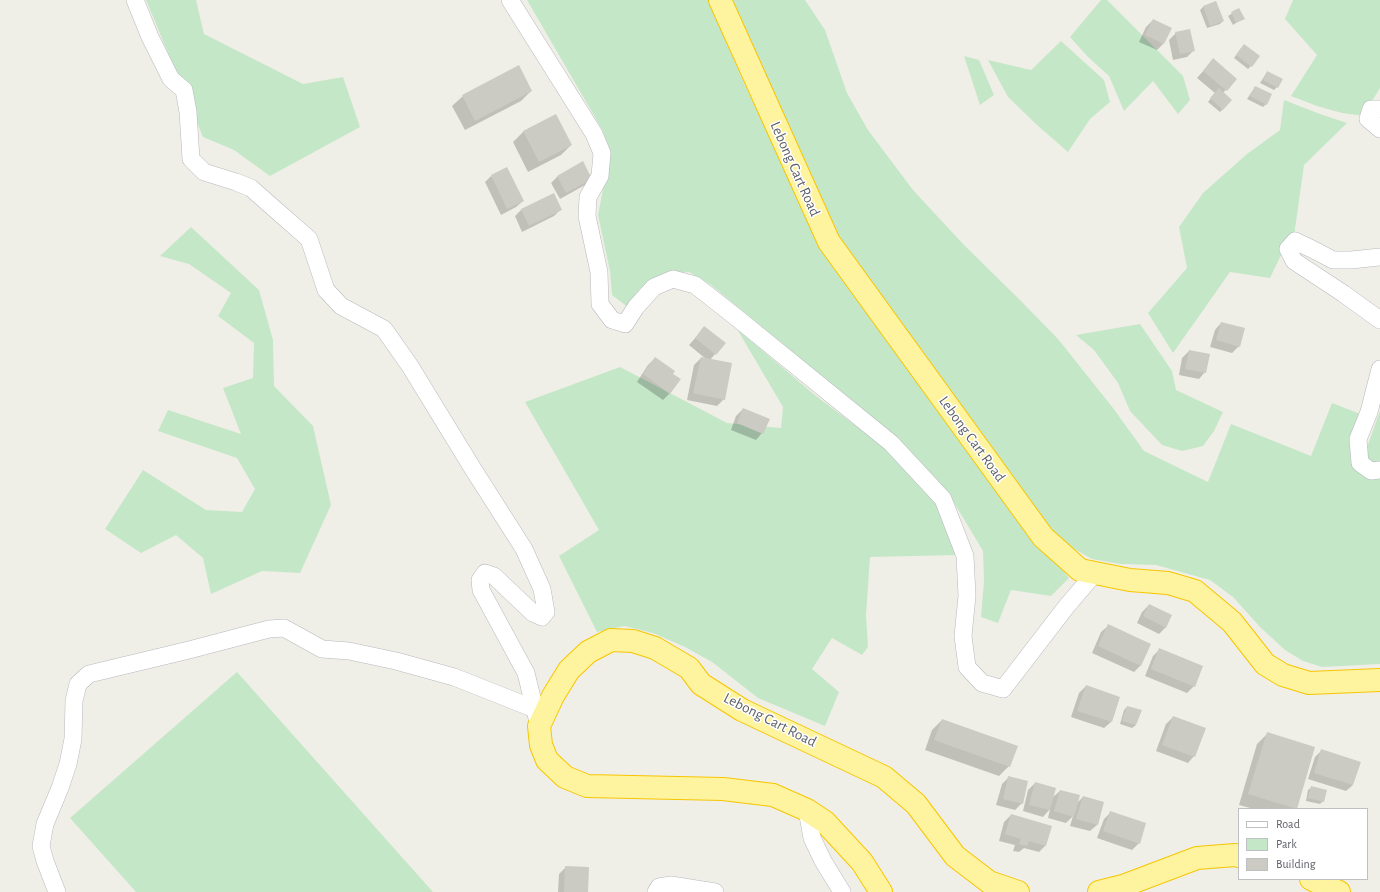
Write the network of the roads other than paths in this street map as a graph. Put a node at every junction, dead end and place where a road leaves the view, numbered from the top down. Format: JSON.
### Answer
{"nodes":[{"id":1,"x":135,"y":0,"type":"edge"},
{"id":2,"x":510,"y":0,"type":"edge"},
{"id":3,"x":720,"y":0,"type":"edge"},
{"id":4,"x":1380,"y":109,"type":"edge"},
{"id":5,"x":1380,"y":129,"type":"edge"},
{"id":6,"x":1380,"y":257,"type":"edge"},
{"id":7,"x":1380,"y":320,"type":"edge"},
{"id":8,"x":1380,"y":369,"type":"edge"},
{"id":9,"x":1380,"y":470,"type":"edge"},
{"id":10,"x":1095,"y":573,"type":"junction"},
{"id":11,"x":1380,"y":680,"type":"edge"},
{"id":12,"x":537,"y":718,"type":"junction"},
{"id":13,"x":807,"y":810,"type":"junction"},
{"id":14,"x":1238,"y":856,"type":"edge"},
{"id":15,"x":1313,"y":880,"type":"edge"},
{"id":16,"x":57,"y":892,"type":"edge"},
{"id":17,"x":656,"y":892,"type":"edge"},
{"id":18,"x":715,"y":892,"type":"edge"},
{"id":19,"x":842,"y":892,"type":"edge"},
{"id":20,"x":881,"y":892,"type":"edge"},
{"id":21,"x":1018,"y":892,"type":"edge"},
{"id":22,"x":1099,"y":892,"type":"edge"},
{"id":23,"x":1339,"y":892,"type":"edge"}],
"edges":[{"from":1,"to":12,"type":"street"},
{"from":2,"to":10,"type":"street"},
{"from":3,"to":10,"type":"highway","name":"Lebong Cart Road"},
{"from":4,"to":5,"type":"street"},
{"from":6,"to":7,"type":"street"},
{"from":8,"to":9,"type":"street"},
{"from":10,"to":11,"type":"highway","name":"Lebong Cart Road"},
{"from":12,"to":13,"type":"highway"},
{"from":12,"to":16,"type":"street"},
{"from":12,"to":21,"type":"highway","name":"Lebong Cart Road"},
{"from":13,"to":19,"type":"street"},
{"from":13,"to":20,"type":"highway"},
{"from":14,"to":22,"type":"highway"},
{"from":15,"to":23,"type":"highway"},
{"from":17,"to":18,"type":"street"}]}
